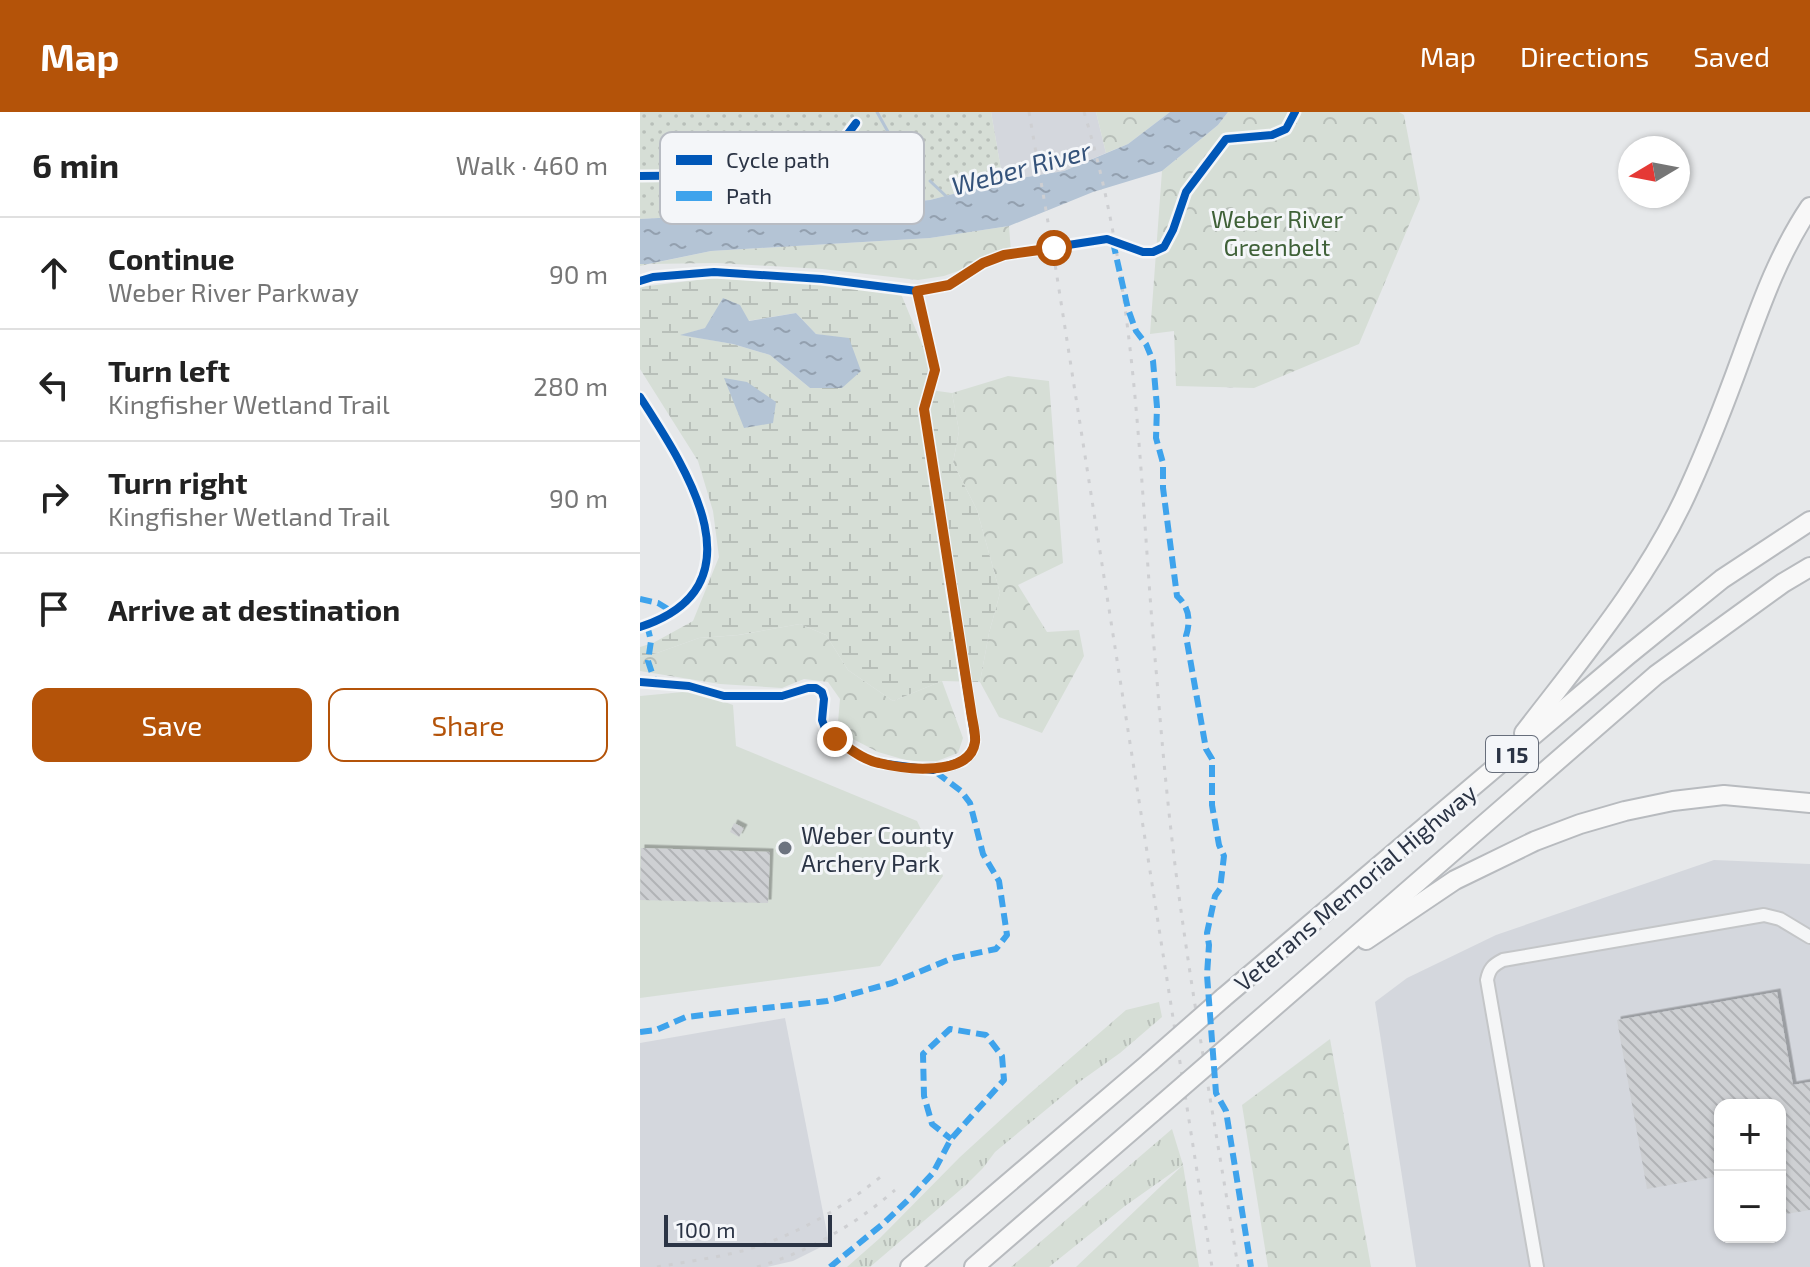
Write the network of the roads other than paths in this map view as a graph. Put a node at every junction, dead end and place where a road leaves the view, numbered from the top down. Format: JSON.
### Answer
{"nodes":[{"id":1,"x":1810,"y":207,"type":"edge"},
{"id":2,"x":1810,"y":521,"type":"edge"},
{"id":3,"x":1810,"y":567,"type":"edge"},
{"id":4,"x":1500,"y":764,"type":"junction"},
{"id":5,"x":1810,"y":803,"type":"edge"},
{"id":6,"x":1810,"y":937,"type":"edge"},
{"id":7,"x":1298,"y":987,"type":"junction"},
{"id":8,"x":910,"y":1267,"type":"edge"},
{"id":9,"x":974,"y":1267,"type":"edge"},
{"id":10,"x":1537,"y":1267,"type":"edge"}],
"edges":[{"from":1,"to":4,"type":"highway"},
{"from":2,"to":4,"type":"highway","name":"Veterans Memorial Highway","number":"I 15"},
{"from":3,"to":7,"type":"highway","name":"Veterans Memorial Highway","number":"I 15"},
{"from":4,"to":8,"type":"highway","name":"Veterans Memorial Highway","number":"I 15","bridge":true},
{"from":5,"to":7,"type":"highway"},
{"from":6,"to":10,"type":"lane"},
{"from":7,"to":9,"type":"highway","name":"Veterans Memorial Highway","number":"I 15","bridge":true}]}
